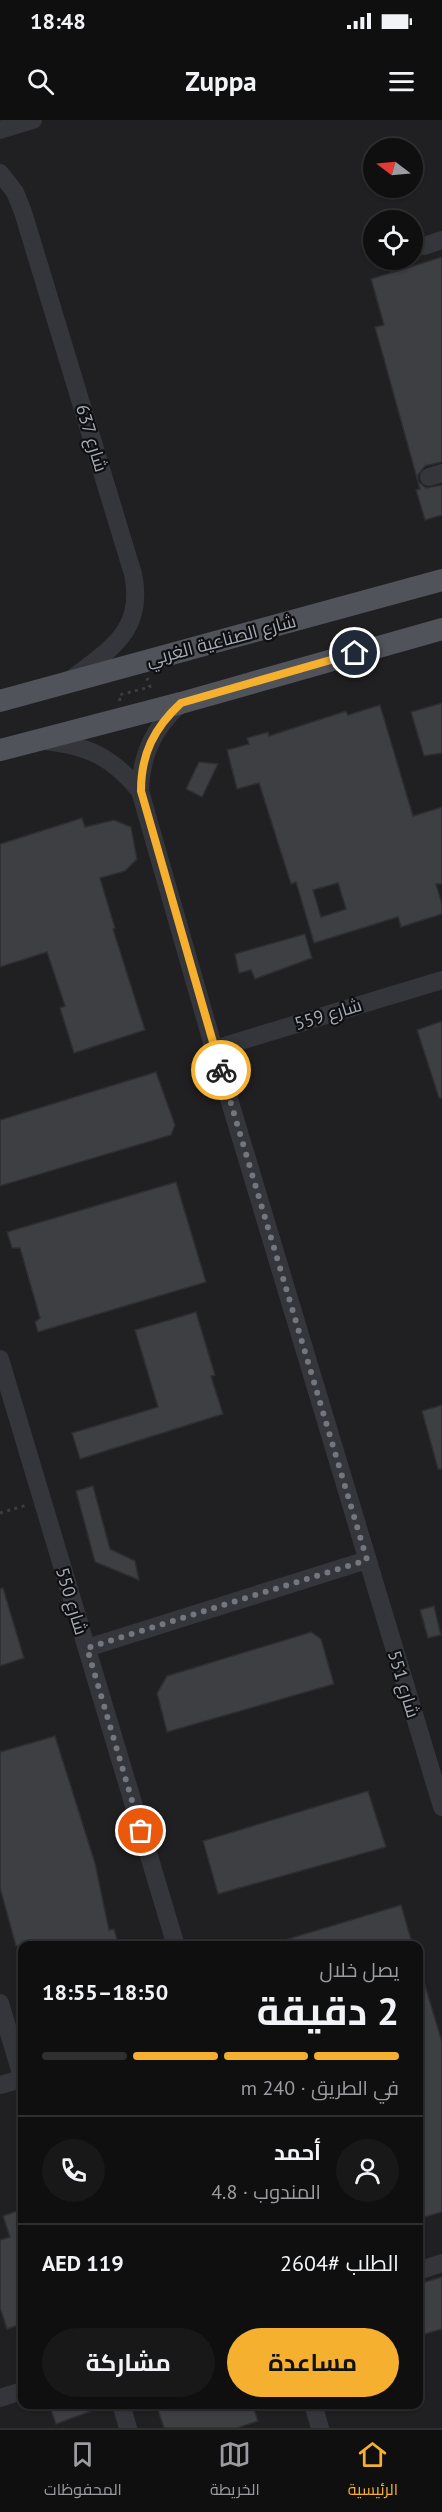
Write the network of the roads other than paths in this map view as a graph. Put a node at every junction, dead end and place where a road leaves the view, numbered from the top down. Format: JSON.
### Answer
{"nodes":[{"id":1,"x":33,"y":120,"type":"edge"},
{"id":2,"x":0,"y":130,"type":"edge"},
{"id":3,"x":0,"y":173,"type":"edge"},
{"id":4,"x":442,"y":240,"type":"edge"},
{"id":5,"x":424,"y":246,"type":"dead end"},
{"id":6,"x":442,"y":580,"type":"edge"},
{"id":7,"x":442,"y":629,"type":"edge"},
{"id":8,"x":66,"y":683,"type":"junction"},
{"id":9,"x":0,"y":701,"type":"edge"},
{"id":10,"x":181,"y":703,"type":"junction"},
{"id":11,"x":36,"y":740,"type":"junction"},
{"id":12,"x":0,"y":750,"type":"edge"},
{"id":13,"x":141,"y":791,"type":"junction"},
{"id":14,"x":442,"y":980,"type":"edge"},
{"id":15,"x":214,"y":1049,"type":"junction"},
{"id":16,"x":0,"y":1359,"type":"edge"},
{"id":17,"x":367,"y":1560,"type":"junction"},
{"id":18,"x":87,"y":1648,"type":"junction"},
{"id":19,"x":442,"y":1808,"type":"edge"},
{"id":20,"x":175,"y":1941,"type":"edge"},
{"id":21,"x":0,"y":2003,"type":"edge"},
{"id":22,"x":18,"y":2064,"type":"edge"},
{"id":23,"x":18,"y":2079,"type":"edge"},
{"id":24,"x":0,"y":2085,"type":"edge"},
{"id":25,"x":442,"y":2263,"type":"edge"},
{"id":26,"x":423,"y":2269,"type":"edge"},
{"id":27,"x":18,"y":2392,"type":"edge"},
{"id":28,"x":0,"y":2398,"type":"edge"},
{"id":29,"x":122,"y":2409,"type":"edge"},
{"id":30,"x":314,"y":2409,"type":"edge"},
{"id":31,"x":128,"y":2428,"type":"edge"},
{"id":32,"x":320,"y":2428,"type":"edge"}],
"edges":[{"from":1,"to":2,"type":"street"},
{"from":3,"to":8,"type":"street","name":"شارع 637"},
{"from":4,"to":5,"type":"street"},
{"from":6,"to":8,"type":"main road","name":"شارع الصناعية الغربي"},
{"from":7,"to":10,"type":"main road"},
{"from":8,"to":9,"type":"main road","name":"شارع الصناعية الغربي"},
{"from":10,"to":11,"type":"main road"},
{"from":10,"to":13,"type":"street","name":"شارع 551"},
{"from":11,"to":12,"type":"main road"},
{"from":11,"to":13,"type":"street","name":"شارع 551"},
{"from":13,"to":15,"type":"street","name":"شارع 551"},
{"from":14,"to":15,"type":"street","name":"شارع 559"},
{"from":15,"to":17,"type":"street","name":"شارع 551"},
{"from":16,"to":18,"type":"street","name":"شارع 550"},
{"from":17,"to":18,"type":"street"},
{"from":17,"to":19,"type":"street","name":"شارع 551"},
{"from":18,"to":20,"type":"street","name":"شارع 550"},
{"from":21,"to":22,"type":"street"},
{"from":23,"to":24,"type":"street"},
{"from":25,"to":26,"type":"street"},
{"from":27,"to":28,"type":"street"},
{"from":29,"to":31,"type":"street"},
{"from":30,"to":32,"type":"street"}]}
